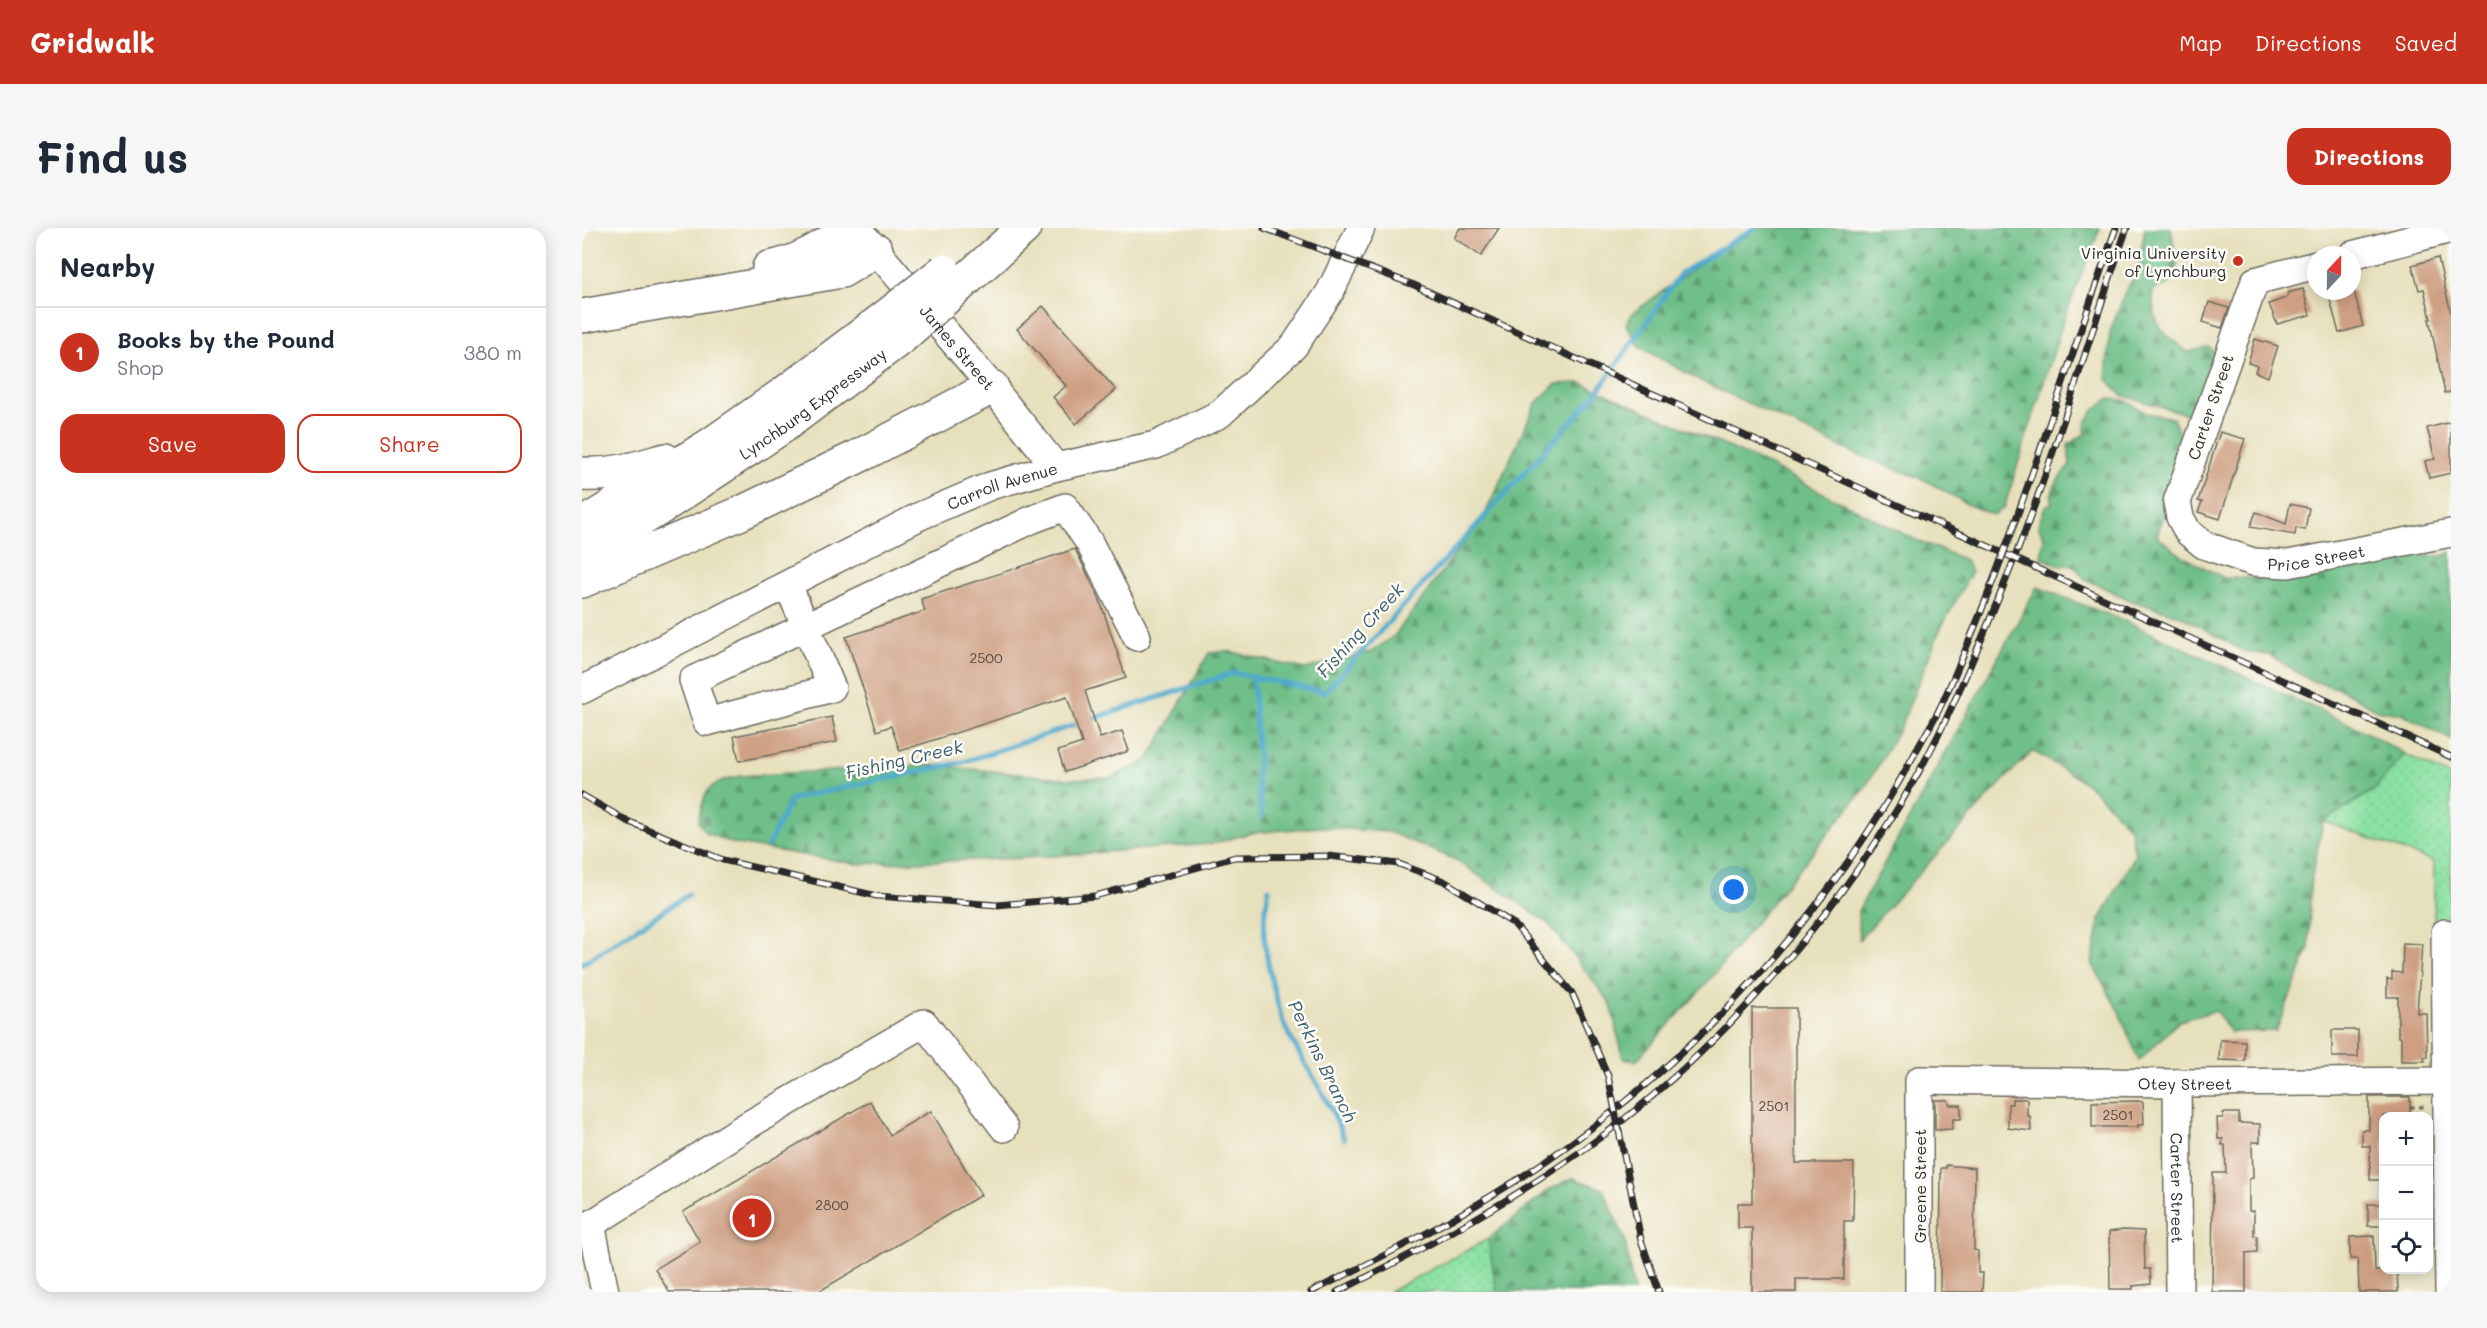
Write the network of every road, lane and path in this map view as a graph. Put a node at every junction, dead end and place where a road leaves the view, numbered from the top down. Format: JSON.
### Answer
{"nodes":[{"id":1,"x":850,"y":228,"type":"edge"},
{"id":2,"x":993,"y":228,"type":"edge"},
{"id":3,"x":1024,"y":228,"type":"edge"},
{"id":4,"x":1361,"y":228,"type":"edge"},
{"id":5,"x":2451,"y":229,"type":"edge"},
{"id":6,"x":866,"y":239,"type":"edge"},
{"id":7,"x":2361,"y":253,"type":"edge"},
{"id":8,"x":2307,"y":267,"type":"edge"},
{"id":9,"x":950,"y":279,"type":"junction"},
{"id":10,"x":582,"y":300,"type":"edge"},
{"id":11,"x":582,"y":316,"type":"edge"},
{"id":12,"x":893,"y":328,"type":"junction"},
{"id":13,"x":992,"y":387,"type":"junction"},
{"id":14,"x":710,"y":445,"type":"junction"},
{"id":15,"x":1048,"y":469,"type":"junction"},
{"id":16,"x":582,"y":474,"type":"edge"},
{"id":17,"x":1065,"y":507,"type":"junction"},
{"id":18,"x":582,"y":525,"type":"edge"},
{"id":19,"x":2188,"y":532,"type":"joint"},
{"id":20,"x":2451,"y":533,"type":"edge"},
{"id":21,"x":582,"y":555,"type":"edge"},
{"id":22,"x":582,"y":581,"type":"edge"},
{"id":23,"x":788,"y":585,"type":"junction"},
{"id":24,"x":806,"y":626,"type":"junction"},
{"id":25,"x":1137,"y":637,"type":"dead end"},
{"id":26,"x":582,"y":690,"type":"edge"},
{"id":27,"x":2445,"y":933,"type":"dead end"},
{"id":28,"x":1919,"y":1080,"type":"joint"},
{"id":29,"x":2449,"y":1081,"type":"edge"},
{"id":30,"x":2177,"y":1083,"type":"junction"},
{"id":31,"x":2410,"y":1107,"type":"dead end"},
{"id":32,"x":2424,"y":1107,"type":"dead end"},
{"id":33,"x":1004,"y":1128,"type":"dead end"},
{"id":34,"x":586,"y":1227,"type":"edge"},
{"id":35,"x":605,"y":1292,"type":"edge"},
{"id":36,"x":1919,"y":1292,"type":"edge"},
{"id":37,"x":2179,"y":1292,"type":"edge"},
{"id":38,"x":2449,"y":1292,"type":"edge"}],
"edges":[{"from":1,"to":10,"type":"highway"},
{"from":2,"to":9,"type":"highway","name":"Lynchburg Expressway"},
{"from":3,"to":9,"type":"highway","name":"Lynchburg Expressway"},
{"from":4,"to":15,"type":"street","name":"Carroll Avenue"},
{"from":5,"to":7,"type":"street"},
{"from":6,"to":11,"type":"highway"},
{"from":6,"to":13,"type":"street","name":"James Street"},
{"from":8,"to":19,"type":"street","name":"Carter Street"},
{"from":9,"to":12,"type":"highway","name":"Lynchburg Expressway","bridge":true},
{"from":12,"to":14,"type":"highway","name":"Lynchburg Expressway"},
{"from":12,"to":21,"type":"highway","name":"Lynchburg Expressway"},
{"from":13,"to":15,"type":"street","name":"James Street"},
{"from":13,"to":22,"type":"highway"},
{"from":14,"to":16,"type":"highway"},
{"from":14,"to":18,"type":"highway","name":"Lynchburg Expressway"},
{"from":15,"to":17,"type":"street","name":"James Street"},
{"from":15,"to":23,"type":"street","name":"Carroll Avenue"},
{"from":17,"to":24,"type":"street"},
{"from":17,"to":25,"type":"street","name":"James Street"},
{"from":19,"to":20,"type":"street","name":"Price Street"},
{"from":23,"to":24,"type":"street"},
{"from":23,"to":26,"type":"street","name":"Carroll Avenue"},
{"from":24,"to":24,"type":"street"},
{"from":27,"to":29,"type":"street"},
{"from":28,"to":30,"type":"street","name":"Otey Street"},
{"from":28,"to":36,"type":"street","name":"Greene Street"},
{"from":29,"to":30,"type":"street","name":"Otey Street"},
{"from":29,"to":38,"type":"street"},
{"from":30,"to":37,"type":"street","name":"Carter Street"},
{"from":31,"to":32,"type":"path"},
{"from":33,"to":34,"type":"street"},
{"from":34,"to":35,"type":"street"}]}
